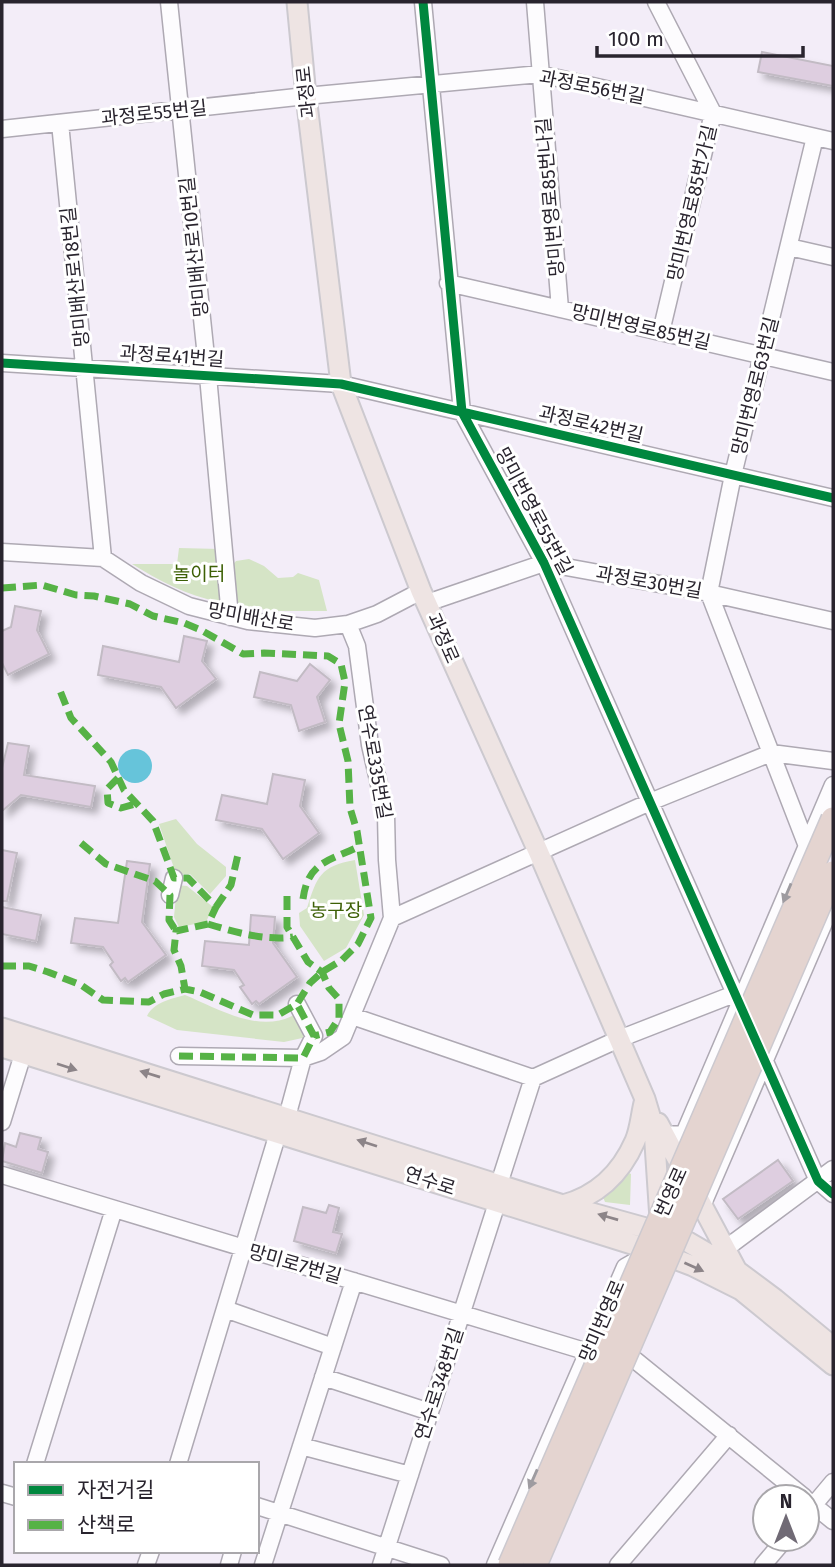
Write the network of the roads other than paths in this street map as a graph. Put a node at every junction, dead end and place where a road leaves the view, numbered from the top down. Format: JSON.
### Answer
{"nodes":[{"id":1,"x":169,"y":2,"type":"edge"},
{"id":2,"x":297,"y":2,"type":"edge"},
{"id":3,"x":422,"y":2,"type":"edge"},
{"id":4,"x":535,"y":2,"type":"edge"},
{"id":5,"x":656,"y":2,"type":"edge"},
{"id":6,"x":540,"y":74,"type":"junction"},
{"id":7,"x":429,"y":85,"type":"junction"},
{"id":8,"x":306,"y":96,"type":"junction"},
{"id":9,"x":179,"y":110,"type":"junction"},
{"id":10,"x":713,"y":113,"type":"junction"},
{"id":11,"x":60,"y":122,"type":"junction"},
{"id":12,"x":2,"y":129,"type":"edge"},
{"id":13,"x":815,"y":137,"type":"junction"},
{"id":14,"x":833,"y":141,"type":"edge"},
{"id":15,"x":789,"y":247,"type":"junction"},
{"id":16,"x":833,"y":257,"type":"edge"},
{"id":17,"x":448,"y":283,"type":"junction"},
{"id":18,"x":560,"y":309,"type":"junction"},
{"id":19,"x":661,"y":332,"type":"junction"},
{"id":20,"x":762,"y":355,"type":"junction"},
{"id":21,"x":2,"y":363,"type":"edge"},
{"id":22,"x":84,"y":368,"type":"junction"},
{"id":23,"x":833,"y":372,"type":"edge"},
{"id":24,"x":208,"y":376,"type":"junction"},
{"id":25,"x":341,"y":384,"type":"junction"},
{"id":26,"x":462,"y":412,"type":"junction"},
{"id":27,"x":733,"y":475,"type":"junction"},
{"id":28,"x":833,"y":498,"type":"edge"},
{"id":29,"x":2,"y":552,"type":"edge"},
{"id":30,"x":103,"y":558,"type":"junction"},
{"id":31,"x":544,"y":563,"type":"junction"},
{"id":32,"x":709,"y":593,"type":"junction"},
{"id":33,"x":424,"y":597,"type":"junction"},
{"id":34,"x":230,"y":617,"type":"junction"},
{"id":35,"x":833,"y":621,"type":"edge"},
{"id":36,"x":348,"y":624,"type":"junction"},
{"id":37,"x":771,"y":753,"type":"junction"},
{"id":38,"x":833,"y":761,"type":"edge"},
{"id":39,"x":833,"y":785,"type":"edge"},
{"id":40,"x":650,"y":802,"type":"junction"},
{"id":41,"x":833,"y":819,"type":"edge"},
{"id":42,"x":807,"y":846,"type":"junction"},
{"id":43,"x":538,"y":852,"type":"junction"},
{"id":44,"x":833,"y":873,"type":"edge"},
{"id":45,"x":174,"y":877,"type":"dead end"},
{"id":46,"x":170,"y":895,"type":"dead end"},
{"id":47,"x":832,"y":905,"type":"edge"},
{"id":48,"x":392,"y":918,"type":"junction"},
{"id":49,"x":826,"y":937,"type":"edge"},
{"id":50,"x":739,"y":995,"type":"junction"},
{"id":51,"x":793,"y":997,"type":"junction"},
{"id":52,"x":297,"y":1004,"type":"dead end"},
{"id":53,"x":352,"y":1016,"type":"junction"},
{"id":54,"x":2,"y":1028,"type":"edge"},
{"id":55,"x":619,"y":1039,"type":"junction"},
{"id":56,"x":2,"y":1047,"type":"edge"},
{"id":57,"x":23,"y":1054,"type":"junction"},
{"id":58,"x":179,"y":1056,"type":"dead end"},
{"id":59,"x":303,"y":1058,"type":"junction"},
{"id":60,"x":764,"y":1062,"type":"junction"},
{"id":61,"x":533,"y":1078,"type":"junction"},
{"id":62,"x":645,"y":1098,"type":"junction"},
{"id":63,"x":2,"y":1122,"type":"edge"},
{"id":64,"x":282,"y":1125,"type":"junction"},
{"id":65,"x":664,"y":1135,"type":"junction"},
{"id":66,"x":833,"y":1169,"type":"edge"},
{"id":67,"x":2,"y":1175,"type":"edge"},
{"id":68,"x":818,"y":1181,"type":"junction"},
{"id":69,"x":498,"y":1194,"type":"junction"},
{"id":70,"x":833,"y":1194,"type":"edge"},
{"id":71,"x":563,"y":1205,"type":"junction"},
{"id":72,"x":702,"y":1206,"type":"junction"},
{"id":73,"x":114,"y":1209,"type":"junction"},
{"id":74,"x":660,"y":1232,"type":"junction"},
{"id":75,"x":242,"y":1249,"type":"junction"},
{"id":76,"x":725,"y":1249,"type":"junction"},
{"id":77,"x":654,"y":1251,"type":"junction"},
{"id":78,"x":736,"y":1270,"type":"junction"},
{"id":79,"x":354,"y":1281,"type":"junction"},
{"id":80,"x":225,"y":1309,"type":"junction"},
{"id":81,"x":462,"y":1313,"type":"junction"},
{"id":82,"x":332,"y":1347,"type":"junction"},
{"id":83,"x":833,"y":1348,"type":"edge"},
{"id":84,"x":589,"y":1352,"type":"junction"},
{"id":85,"x":635,"y":1360,"type":"junction"},
{"id":86,"x":833,"y":1365,"type":"edge"},
{"id":87,"x":323,"y":1377,"type":"junction"},
{"id":88,"x":430,"y":1412,"type":"junction"},
{"id":89,"x":729,"y":1435,"type":"junction"},
{"id":90,"x":301,"y":1446,"type":"junction"},
{"id":91,"x":36,"y":1462,"type":"edge"},
{"id":92,"x":179,"y":1462,"type":"edge"},
{"id":93,"x":410,"y":1475,"type":"junction"},
{"id":94,"x":784,"y":1483,"type":"edge"},
{"id":95,"x":259,"y":1507,"type":"edge"},
{"id":96,"x":279,"y":1513,"type":"junction"},
{"id":97,"x":387,"y":1548,"type":"junction"},
{"id":98,"x":263,"y":1565,"type":"edge"},
{"id":99,"x":381,"y":1565,"type":"edge"},
{"id":100,"x":441,"y":1565,"type":"edge"},
{"id":101,"x":495,"y":1565,"type":"edge"},
{"id":102,"x":510,"y":1565,"type":"edge"},
{"id":103,"x":535,"y":1565,"type":"edge"},
{"id":104,"x":547,"y":1565,"type":"edge"},
{"id":105,"x":618,"y":1565,"type":"edge"}],
"edges":[{"from":1,"to":9,"type":"street","name":"망미배산로10번길"},
{"from":2,"to":8,"type":"main road","name":"과정로"},
{"from":3,"to":7,"type":"street","name":"망미번영로55번길"},
{"from":4,"to":6,"type":"street","name":"망미번영로85번나길"},
{"from":5,"to":10,"type":"street","name":"망미번영로85번가길"},
{"from":6,"to":7,"type":"street","name":"과정로56번길"},
{"from":6,"to":10,"type":"street","name":"과정로56번길"},
{"from":6,"to":18,"type":"street","name":"망미번영로85번나길"},
{"from":7,"to":8,"type":"street","name":"과정로56번길"},
{"from":7,"to":17,"type":"street","name":"망미번영로55번길"},
{"from":8,"to":9,"type":"street","name":"과정로55번길"},
{"from":8,"to":25,"type":"main road","name":"과정로"},
{"from":9,"to":11,"type":"street","name":"과정로55번길"},
{"from":9,"to":24,"type":"street","name":"망미배산로10번길"},
{"from":10,"to":13,"type":"street","name":"과정로56번길"},
{"from":10,"to":19,"type":"street","name":"망미번영로85번가길"},
{"from":11,"to":12,"type":"street","name":"과정로55번길"},
{"from":11,"to":22,"type":"street","name":"망미배산로18번길"},
{"from":13,"to":14,"type":"street","name":"과정로56번길"},
{"from":13,"to":15,"type":"street","name":"망미번영로63번길"},
{"from":15,"to":16,"type":"street"},
{"from":15,"to":20,"type":"street","name":"망미번영로63번길"},
{"from":17,"to":18,"type":"street","name":"망미번영로85번길"},
{"from":17,"to":26,"type":"street","name":"망미번영로55번길"},
{"from":18,"to":19,"type":"street","name":"망미번영로85번길"},
{"from":19,"to":20,"type":"street","name":"망미번영로85번길"},
{"from":20,"to":23,"type":"street","name":"망미번영로85번길"},
{"from":20,"to":27,"type":"street","name":"망미번영로63번길"},
{"from":21,"to":22,"type":"street","name":"과정로41번길"},
{"from":22,"to":24,"type":"street","name":"과정로41번길"},
{"from":22,"to":30,"type":"street","name":"망미배산로18번길"},
{"from":24,"to":25,"type":"street","name":"과정로41번길"},
{"from":24,"to":34,"type":"street","name":"망미배산로10번길"},
{"from":25,"to":26,"type":"street","name":"과정로42번길"},
{"from":25,"to":33,"type":"main road","name":"과정로"},
{"from":26,"to":27,"type":"street","name":"과정로42번길"},
{"from":26,"to":31,"type":"street","name":"망미번영로55번길"},
{"from":27,"to":28,"type":"street","name":"과정로42번길"},
{"from":27,"to":32,"type":"street","name":"망미번영로63번길"},
{"from":29,"to":30,"type":"street","name":"망미배산로"},
{"from":30,"to":34,"type":"street","name":"망미배산로"},
{"from":31,"to":32,"type":"street","name":"과정로30번길"},
{"from":31,"to":33,"type":"street","name":"과정로30번길"},
{"from":31,"to":40,"type":"street","name":"망미번영로55번길"},
{"from":32,"to":35,"type":"street","name":"과정로30번길"},
{"from":32,"to":37,"type":"street"},
{"from":33,"to":36,"type":"street","name":"망미배산로"},
{"from":33,"to":43,"type":"main road","name":"과정로"},
{"from":34,"to":36,"type":"street","name":"망미배산로"},
{"from":36,"to":48,"type":"street","name":"연수로335번길"},
{"from":37,"to":38,"type":"street"},
{"from":37,"to":40,"type":"street"},
{"from":37,"to":42,"type":"street"},
{"from":39,"to":42,"type":"street"},
{"from":40,"to":43,"type":"street"},
{"from":40,"to":50,"type":"street","name":"망미번영로55번길"},
{"from":41,"to":102,"type":"highway","name":"번영로","bridge":true},
{"from":42,"to":47,"type":"street"},
{"from":42,"to":50,"type":"street","one_way":true},
{"from":43,"to":48,"type":"street"},
{"from":43,"to":55,"type":"main road","name":"과정로"},
{"from":44,"to":103,"type":"highway","name":"번영로","bridge":true},
{"from":45,"to":46,"type":"street"},
{"from":47,"to":49,"type":"street"},
{"from":48,"to":53,"type":"street","name":"연수로335번길"},
{"from":49,"to":51,"type":"street"},
{"from":50,"to":51,"type":"street"},
{"from":50,"to":55,"type":"street"},
{"from":50,"to":60,"type":"street","name":"망미번영로55번길"},
{"from":50,"to":65,"type":"street"},
{"from":51,"to":60,"type":"street"},
{"from":52,"to":59,"type":"street"},
{"from":53,"to":59,"type":"street","name":"연수로335번길"},
{"from":53,"to":61,"type":"street"},
{"from":64,"to":54,"type":"main road","name":"연수로","one_way":true},
{"from":55,"to":61,"type":"street"},
{"from":55,"to":62,"type":"main road","name":"과정로"},
{"from":56,"to":57,"type":"main road","name":"연수로"},
{"from":57,"to":63,"type":"street"},
{"from":57,"to":64,"type":"main road","name":"연수로","one_way":true},
{"from":58,"to":59,"type":"street"},
{"from":59,"to":64,"type":"street"},
{"from":60,"to":68,"type":"street","name":"망미번영로55번길"},
{"from":60,"to":72,"type":"street"},
{"from":61,"to":69,"type":"street"},
{"from":62,"to":65,"type":"main road"},
{"from":62,"to":71,"type":"main road"},
{"from":62,"to":74,"type":"main road","name":"과정로"},
{"from":64,"to":69,"type":"main road","name":"연수로"},
{"from":64,"to":75,"type":"street"},
{"from":65,"to":72,"type":"main road"},
{"from":66,"to":68,"type":"street"},
{"from":67,"to":73,"type":"street","name":"망미로7번길"},
{"from":68,"to":70,"type":"street"},
{"from":68,"to":76,"type":"street"},
{"from":69,"to":71,"type":"main road","name":"연수로"},
{"from":69,"to":77,"type":"main road","name":"연수로"},
{"from":69,"to":81,"type":"street","name":"연수로348번길"},
{"from":74,"to":71,"type":"main road","name":"연수로","one_way":true},
{"from":72,"to":76,"type":"main road"},
{"from":73,"to":75,"type":"street","name":"망미로7번길"},
{"from":73,"to":91,"type":"street"},
{"from":74,"to":77,"type":"main road","name":"과정로"},
{"from":74,"to":78,"type":"main road","name":"연수로"},
{"from":75,"to":79,"type":"street","name":"망미로7번길"},
{"from":75,"to":80,"type":"street"},
{"from":76,"to":78,"type":"main road"},
{"from":77,"to":84,"type":"street","name":"망미번영로"},
{"from":77,"to":85,"type":"street"},
{"from":77,"to":85,"type":"street"},
{"from":77,"to":86,"type":"main road","name":"연수로","one_way":true},
{"from":78,"to":83,"type":"main road","name":"연수로"},
{"from":79,"to":81,"type":"street","name":"망미로7번길"},
{"from":79,"to":82,"type":"street"},
{"from":80,"to":82,"type":"street"},
{"from":80,"to":92,"type":"street"},
{"from":81,"to":84,"type":"street","name":"망미로7번길"},
{"from":81,"to":88,"type":"street","name":"연수로348번길"},
{"from":82,"to":87,"type":"street"},
{"from":84,"to":101,"type":"street","name":"망미번영로","one_way":true},
{"from":85,"to":89,"type":"street"},
{"from":85,"to":104,"type":"street"},
{"from":87,"to":88,"type":"street"},
{"from":87,"to":90,"type":"street"},
{"from":88,"to":93,"type":"street","name":"연수로348번길"},
{"from":89,"to":94,"type":"street"},
{"from":89,"to":105,"type":"street"},
{"from":90,"to":93,"type":"street"},
{"from":90,"to":96,"type":"street"},
{"from":93,"to":97,"type":"street","name":"연수로348번길"},
{"from":95,"to":96,"type":"street"},
{"from":96,"to":97,"type":"street"},
{"from":96,"to":98,"type":"street"},
{"from":97,"to":99,"type":"street","name":"연수로348번길"},
{"from":97,"to":100,"type":"street"}]}
